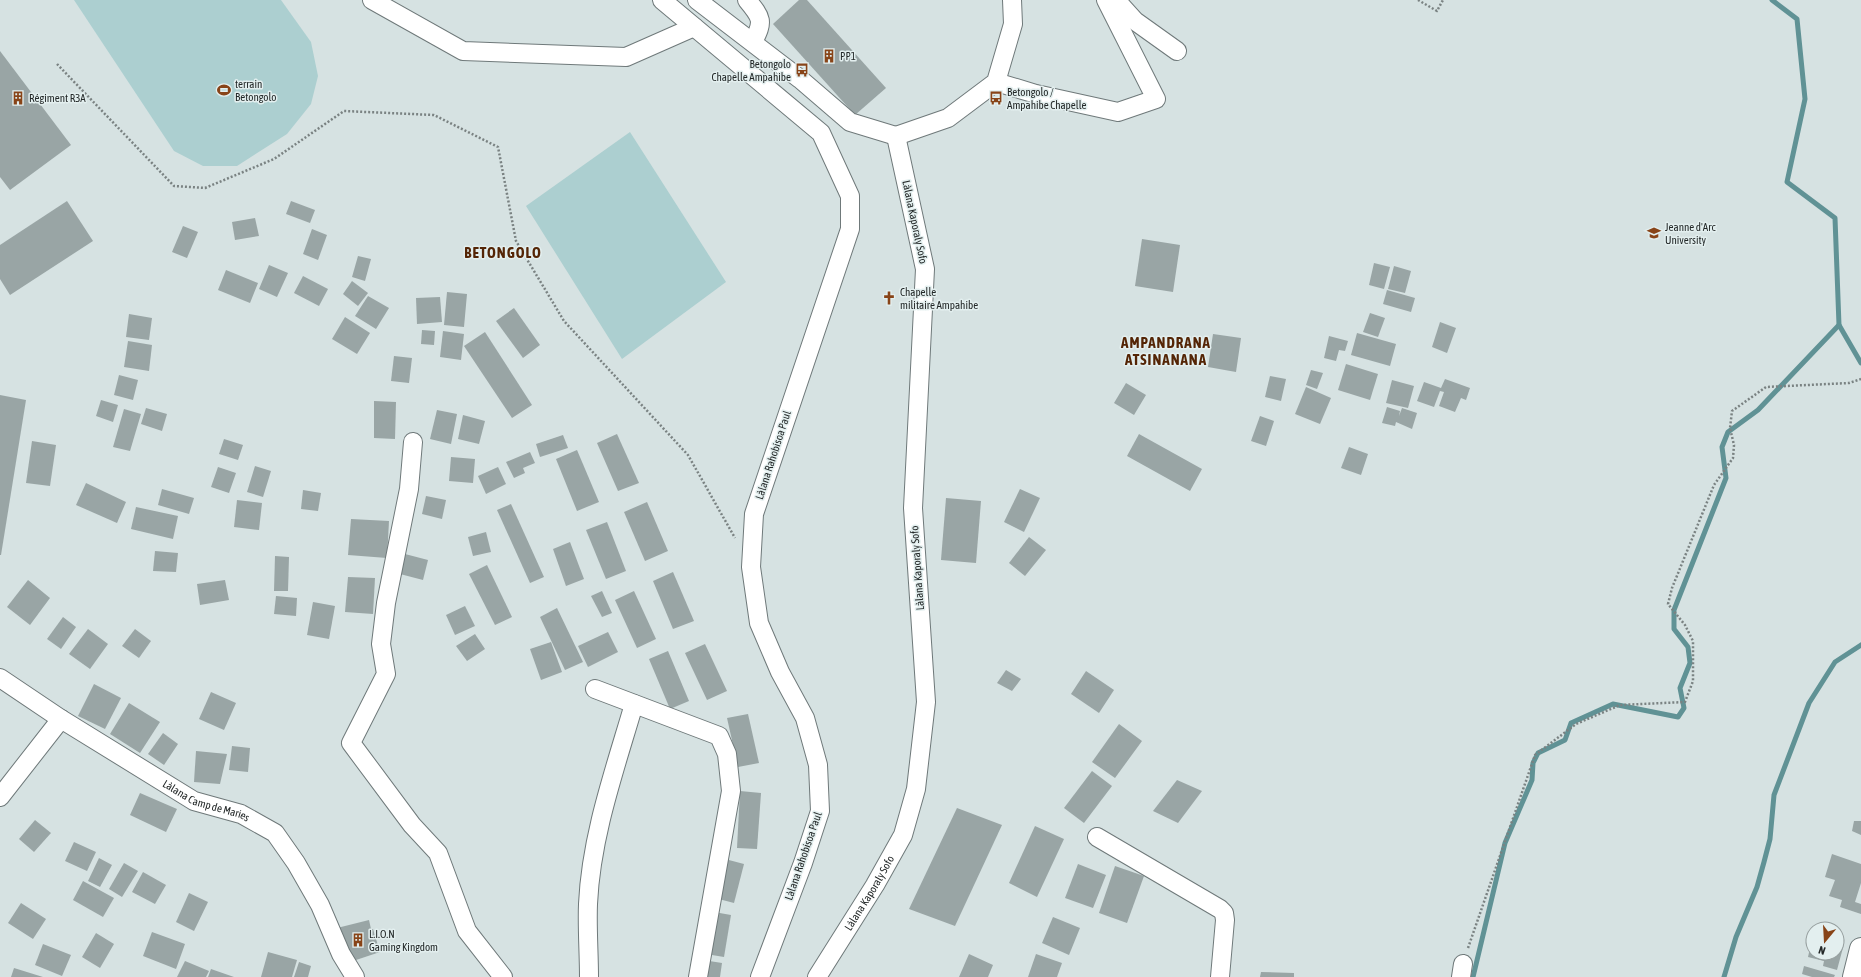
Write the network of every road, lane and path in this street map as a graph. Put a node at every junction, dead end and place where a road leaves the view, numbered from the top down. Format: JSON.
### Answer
{"nodes":[{"id":1,"x":372,"y":0,"type":"edge"},
{"id":2,"x":662,"y":0,"type":"edge"},
{"id":3,"x":697,"y":0,"type":"edge"},
{"id":4,"x":747,"y":0,"type":"edge"},
{"id":5,"x":1012,"y":0,"type":"edge"},
{"id":6,"x":1106,"y":0,"type":"edge"},
{"id":7,"x":1116,"y":0,"type":"edge"},
{"id":8,"x":1418,"y":0,"type":"edge"},
{"id":9,"x":1443,"y":0,"type":"edge"},
{"id":10,"x":694,"y":27,"type":"junction"},
{"id":11,"x":753,"y":42,"type":"junction"},
{"id":12,"x":1177,"y":51,"type":"dead end"},
{"id":13,"x":57,"y":64,"type":"dead end"},
{"id":14,"x":996,"y":82,"type":"junction"},
{"id":15,"x":896,"y":136,"type":"junction"},
{"id":16,"x":1861,"y":379,"type":"edge"},
{"id":17,"x":413,"y":442,"type":"dead end"},
{"id":18,"x":736,"y":540,"type":"dead end"},
{"id":19,"x":0,"y":678,"type":"edge"},
{"id":20,"x":596,"y":689,"type":"dead end"},
{"id":21,"x":634,"y":704,"type":"junction"},
{"id":22,"x":61,"y":719,"type":"junction"},
{"id":23,"x":0,"y":797,"type":"edge"},
{"id":24,"x":1097,"y":838,"type":"dead end"},
{"id":25,"x":1861,"y":949,"type":"edge"},
{"id":26,"x":1462,"y":970,"type":"edge"},
{"id":27,"x":355,"y":977,"type":"edge"},
{"id":28,"x":504,"y":977,"type":"edge"},
{"id":29,"x":589,"y":977,"type":"edge"},
{"id":30,"x":698,"y":977,"type":"edge"},
{"id":31,"x":760,"y":977,"type":"edge"},
{"id":32,"x":817,"y":977,"type":"edge"},
{"id":33,"x":1220,"y":977,"type":"edge"},
{"id":34,"x":1854,"y":977,"type":"edge"}],
"edges":[{"from":1,"to":10,"type":"street"},
{"from":2,"to":10,"type":"street","name":"Làlana Rahobisoa Paul"},
{"from":3,"to":11,"type":"street"},
{"from":4,"to":11,"type":"street"},
{"from":5,"to":14,"type":"street"},
{"from":6,"to":14,"type":"street"},
{"from":7,"to":12,"type":"street"},
{"from":8,"to":9,"type":"path"},
{"from":10,"to":31,"type":"street","name":"Làlana Rahobisoa Paul"},
{"from":11,"to":15,"type":"street"},
{"from":13,"to":18,"type":"path"},
{"from":14,"to":15,"type":"street"},
{"from":15,"to":32,"type":"street","name":"Làlana Kaporaly Sofo"},
{"from":16,"to":26,"type":"path"},
{"from":17,"to":28,"type":"street"},
{"from":19,"to":22,"type":"street","name":"Làlana Camp de Maries"},
{"from":20,"to":21,"type":"street"},
{"from":21,"to":29,"type":"street"},
{"from":21,"to":30,"type":"street"},
{"from":22,"to":23,"type":"street"},
{"from":22,"to":27,"type":"street","name":"Làlana Camp de Maries"},
{"from":24,"to":33,"type":"street"},
{"from":25,"to":34,"type":"main road"}]}
